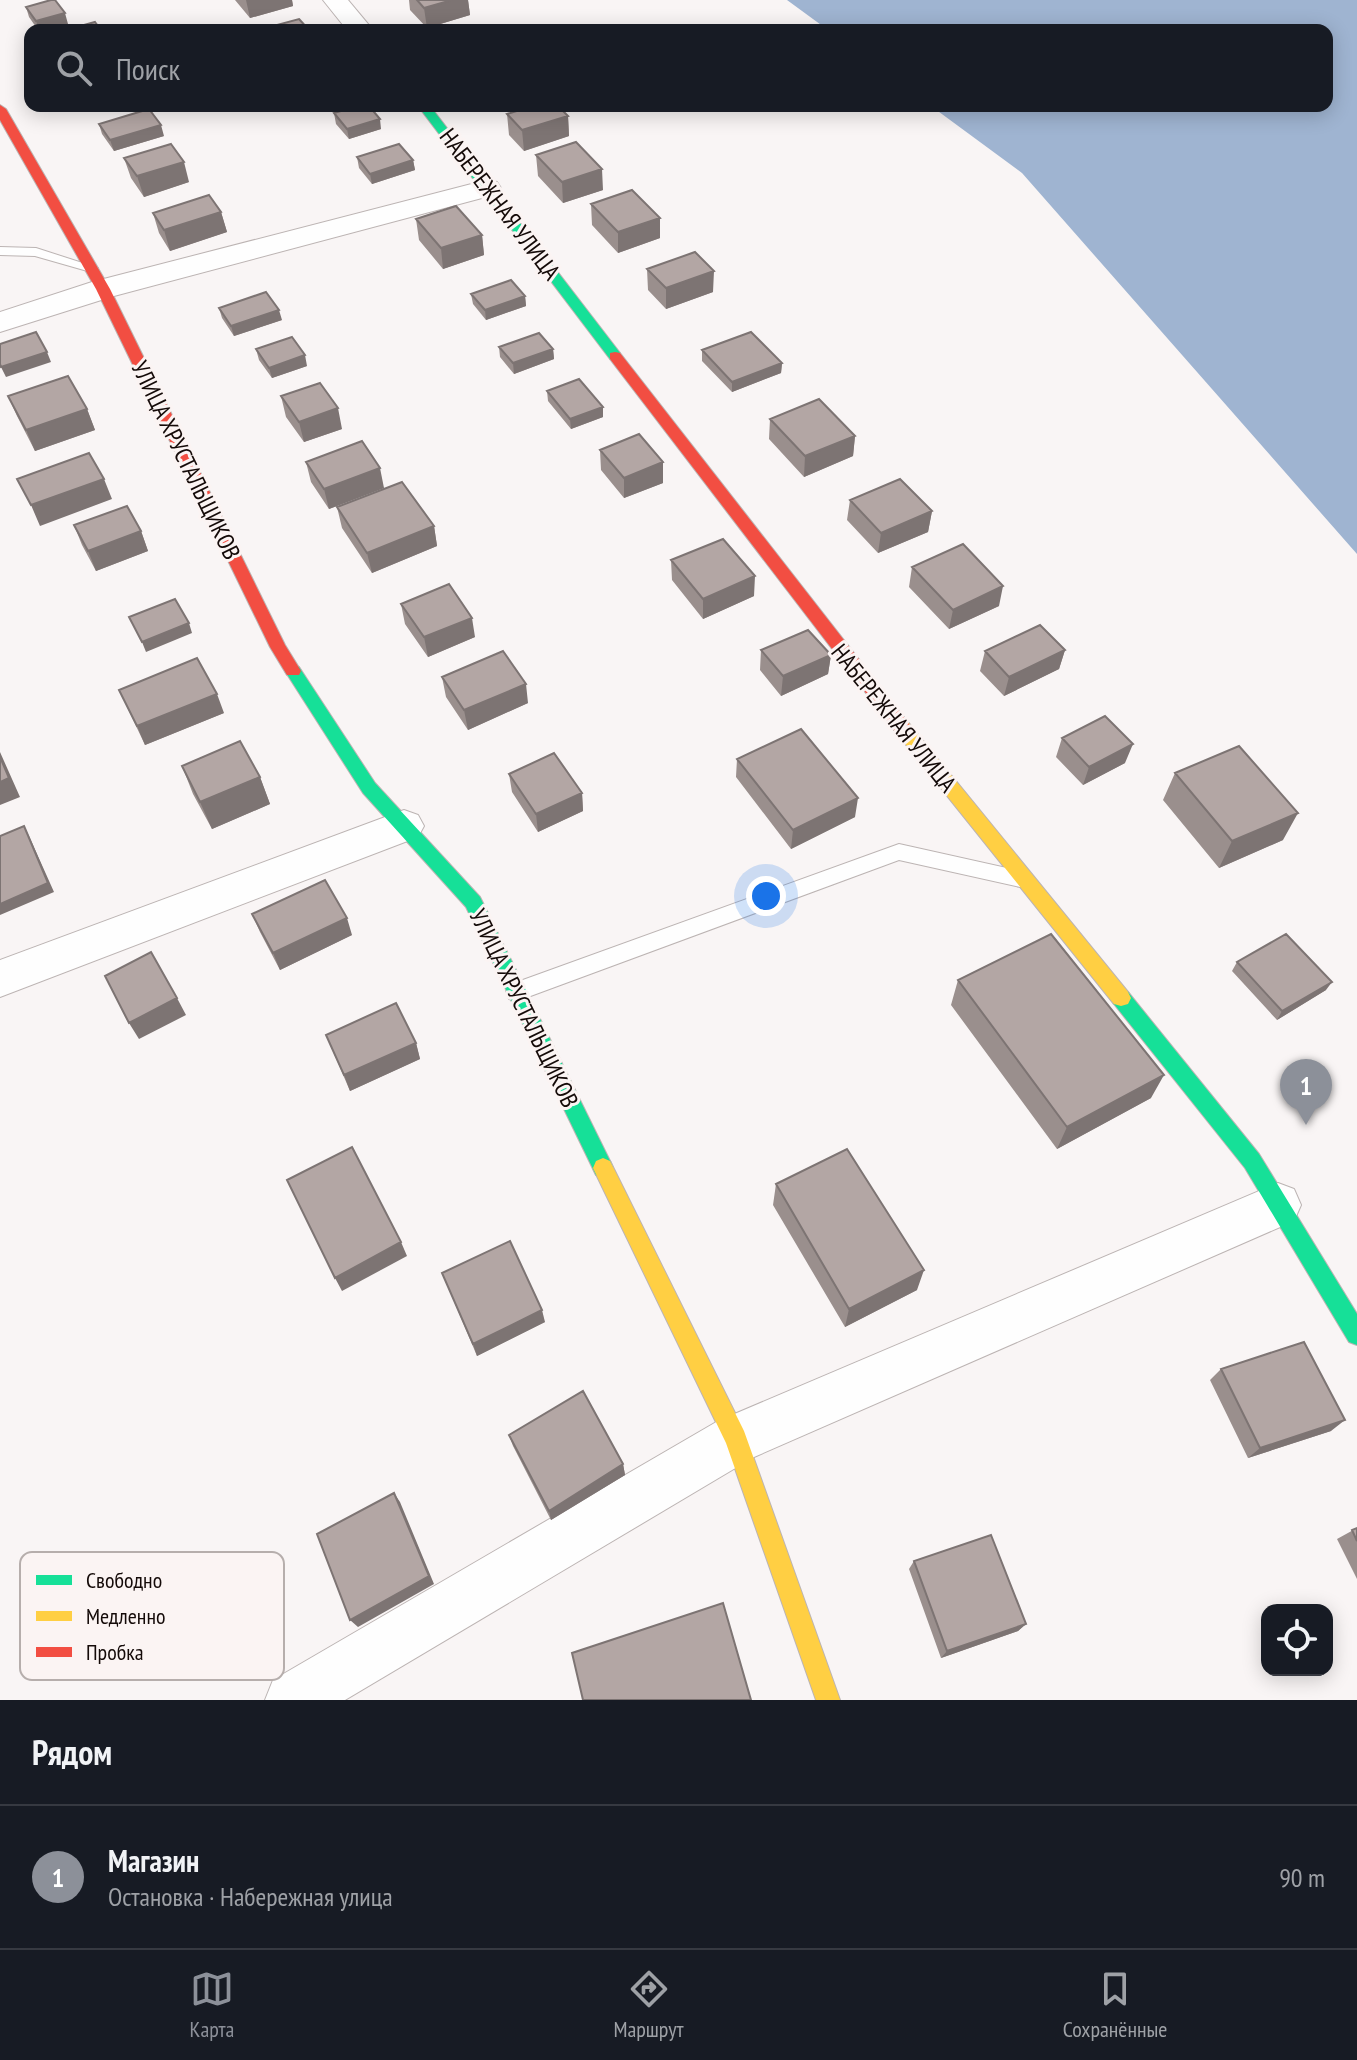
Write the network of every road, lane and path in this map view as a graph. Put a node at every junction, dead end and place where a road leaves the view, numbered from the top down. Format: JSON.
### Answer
{"nodes":[{"id":1,"x":335,"y":0,"type":"edge"},
{"id":2,"x":355,"y":24,"type":"edge"},
{"id":3,"x":0,"y":109,"type":"edge"},
{"id":4,"x":429,"y":112,"type":"edge"},
{"id":5,"x":487,"y":188,"type":"junction"},
{"id":6,"x":0,"y":251,"type":"edge"},
{"id":7,"x":97,"y":279,"type":"junction"},
{"id":8,"x":0,"y":322,"type":"edge"},
{"id":9,"x":404,"y":826,"type":"junction"},
{"id":10,"x":1024,"y":880,"type":"junction"},
{"id":11,"x":0,"y":979,"type":"edge"},
{"id":12,"x":517,"y":992,"type":"junction"},
{"id":13,"x":1278,"y":1205,"type":"junction"},
{"id":14,"x":1357,"y":1334,"type":"edge"},
{"id":15,"x":736,"y":1439,"type":"junction"},
{"id":16,"x":293,"y":1700,"type":"edge"},
{"id":17,"x":828,"y":1700,"type":"edge"}],
"edges":[{"from":1,"to":2,"type":"street"},
{"from":3,"to":7,"type":"street","name":"УЛИЦА ХРУСТАЛЬЩИКОВ"},
{"from":4,"to":5,"type":"street","name":"НАБЕРЕЖНАЯ УЛИЦА"},
{"from":5,"to":7,"type":"street"},
{"from":5,"to":10,"type":"street","name":"НАБЕРЕЖНАЯ УЛИЦА"},
{"from":6,"to":7,"type":"lane"},
{"from":7,"to":8,"type":"street"},
{"from":7,"to":9,"type":"street","name":"УЛИЦА ХРУСТАЛЬЩИКОВ"},
{"from":9,"to":11,"type":"street"},
{"from":9,"to":12,"type":"street","name":"УЛИЦА ХРУСТАЛЬЩИКОВ"},
{"from":10,"to":12,"type":"lane"},
{"from":10,"to":13,"type":"street","name":"НАБЕРЕЖНАЯ УЛИЦА"},
{"from":12,"to":15,"type":"street","name":"УЛИЦА ХРУСТАЛЬЩИКОВ"},
{"from":13,"to":14,"type":"street","name":"НАБЕРЕЖНАЯ УЛИЦА"},
{"from":13,"to":15,"type":"street"},
{"from":15,"to":16,"type":"street"},
{"from":15,"to":17,"type":"street","name":"УЛИЦА ХРУСТАЛЬЩИКОВ"}]}
